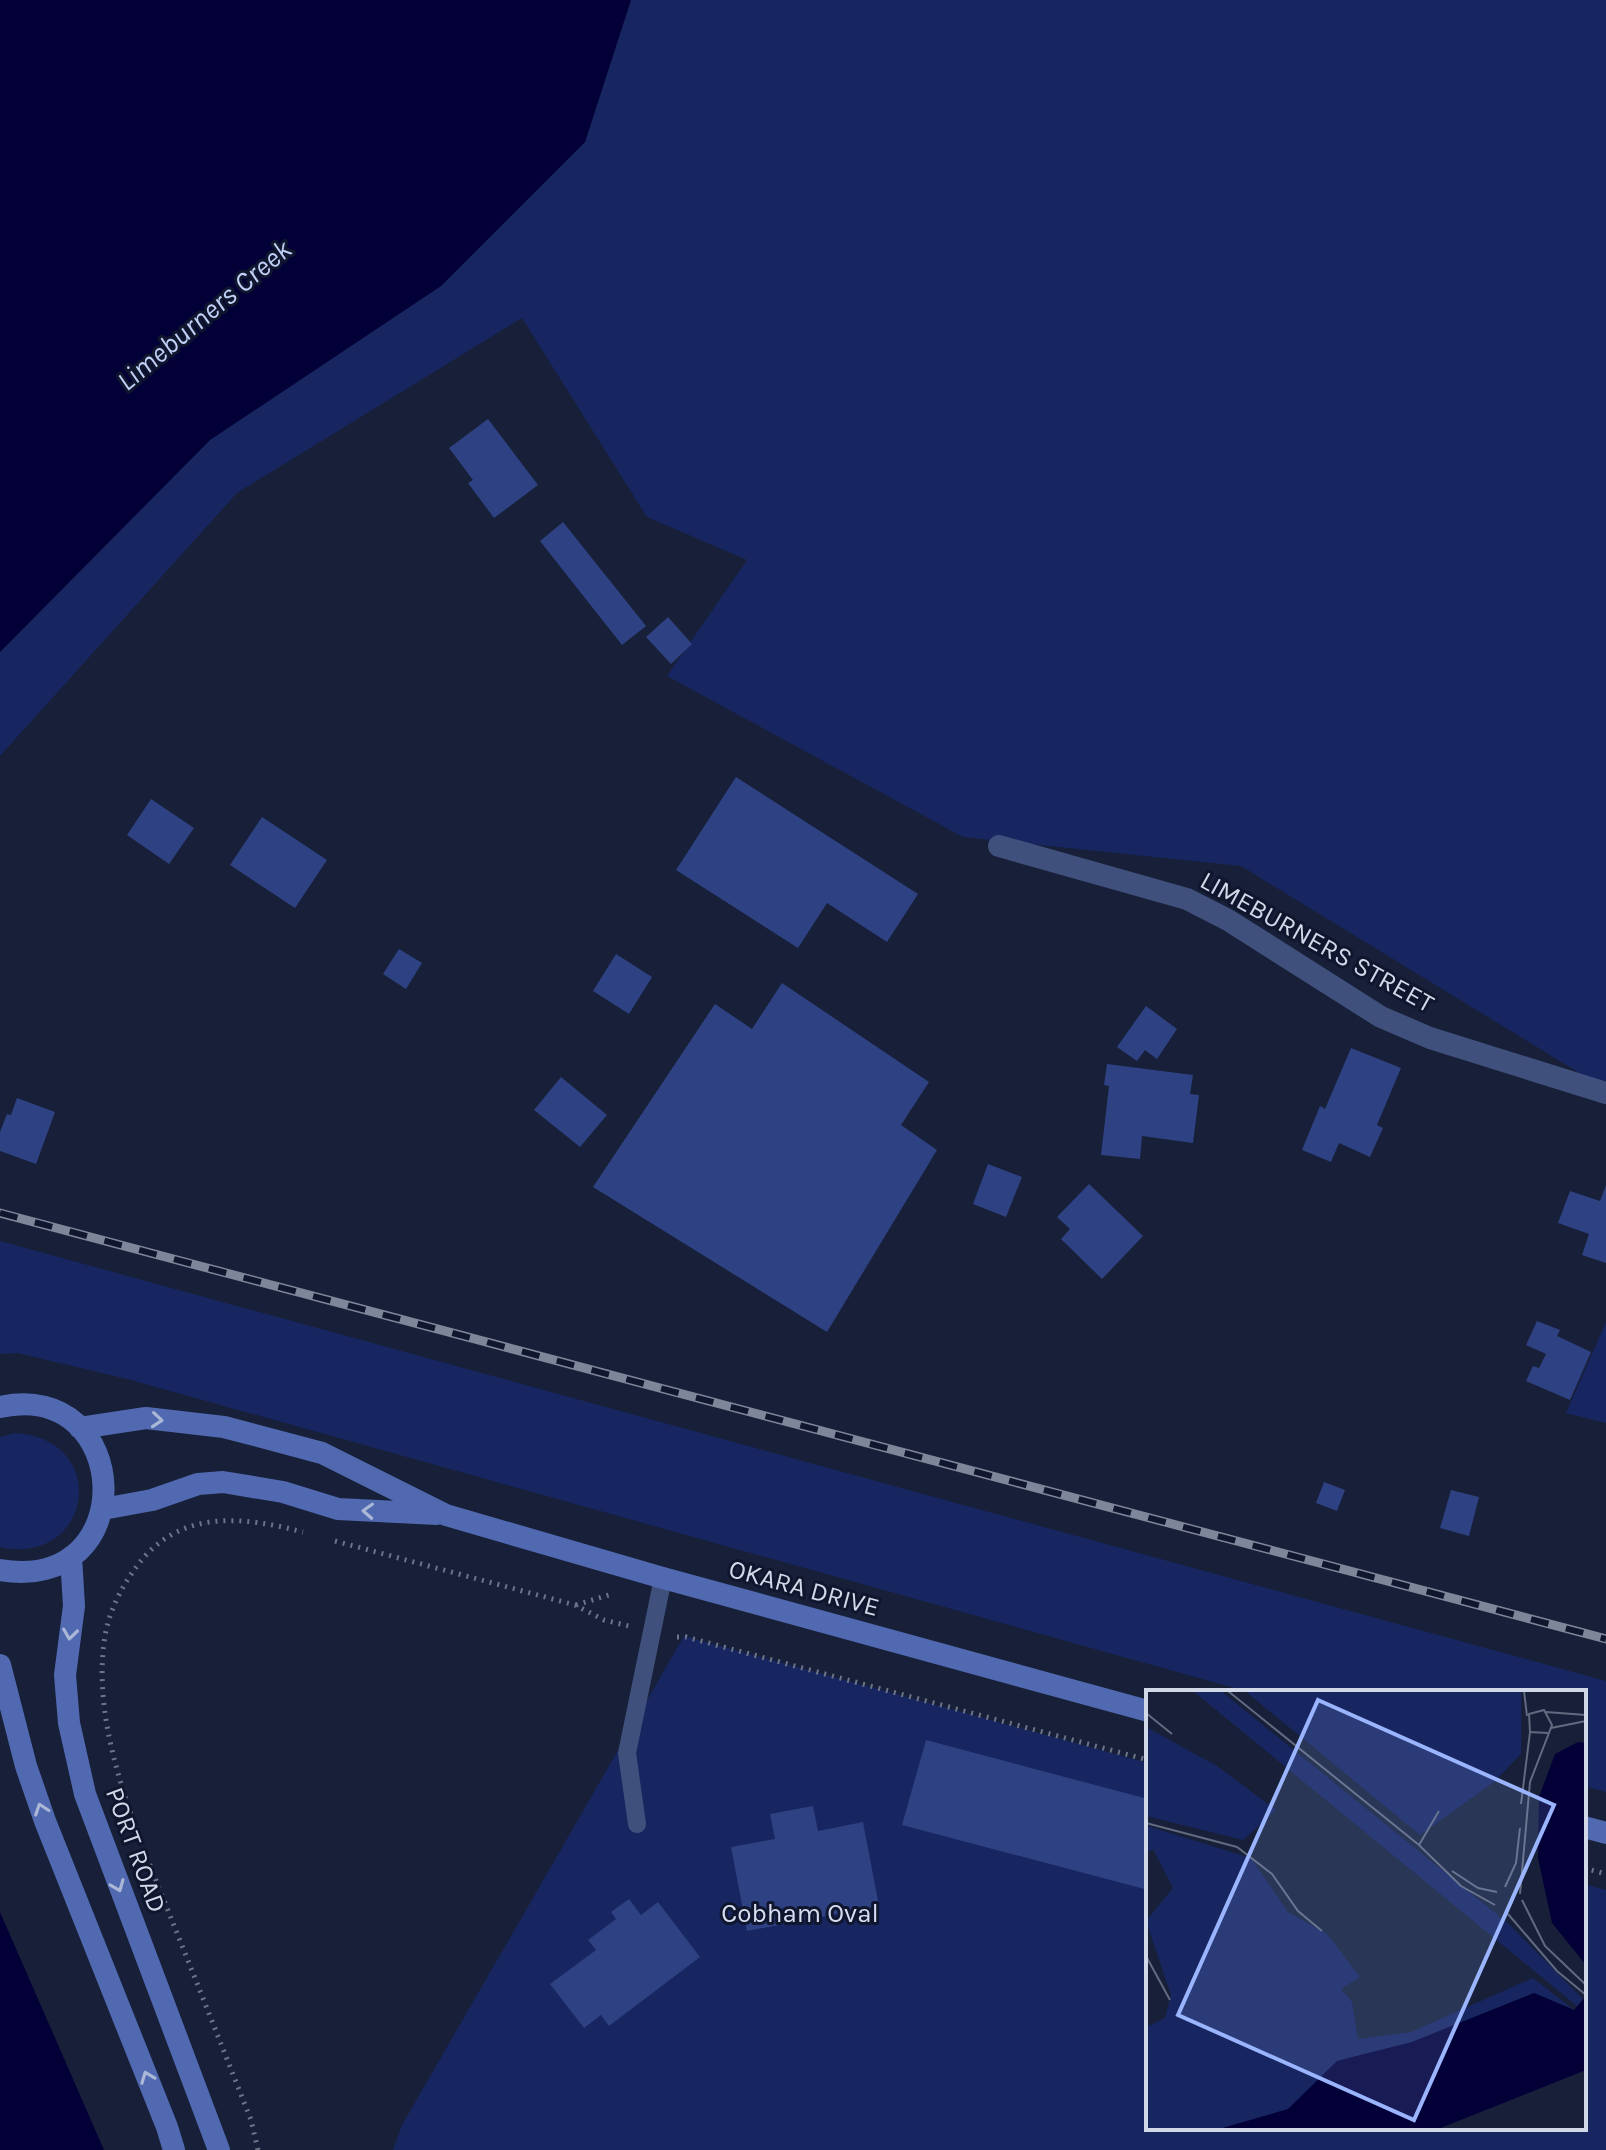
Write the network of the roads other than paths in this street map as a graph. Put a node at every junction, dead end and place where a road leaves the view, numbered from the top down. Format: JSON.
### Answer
{"nodes":[{"id":1,"x":999,"y":846,"type":"dead end"},
{"id":2,"x":1606,"y":1093,"type":"edge"},
{"id":3,"x":0,"y":1407,"type":"edge"},
{"id":4,"x":80,"y":1428,"type":"junction"},
{"id":5,"x":103,"y":1509,"type":"junction"},
{"id":6,"x":446,"y":1515,"type":"junction"},
{"id":7,"x":71,"y":1557,"type":"junction"},
{"id":8,"x":0,"y":1570,"type":"edge"},
{"id":9,"x":663,"y":1578,"type":"junction"},
{"id":10,"x":0,"y":1665,"type":"edge"},
{"id":11,"x":1146,"y":1710,"type":"edge"},
{"id":12,"x":637,"y":1824,"type":"dead end"},
{"id":13,"x":1586,"y":1828,"type":"edge"},
{"id":14,"x":1606,"y":1833,"type":"edge"},
{"id":15,"x":174,"y":2150,"type":"edge"},
{"id":16,"x":219,"y":2150,"type":"edge"}],
"edges":[{"from":1,"to":2,"type":"street","name":"LIMEBURNERS STREET"},
{"from":3,"to":4,"type":"main road"},
{"from":4,"to":5,"type":"main road"},
{"from":4,"to":6,"type":"main road","name":"OKARA DRIVE","one_way":true},
{"from":6,"to":5,"type":"main road","name":"OKARA DRIVE","one_way":true},
{"from":5,"to":7,"type":"main road"},
{"from":6,"to":9,"type":"main road","name":"OKARA DRIVE"},
{"from":7,"to":8,"type":"main road"},
{"from":7,"to":16,"type":"main road","name":"PORT ROAD","one_way":true},
{"from":9,"to":11,"type":"main road","name":"OKARA DRIVE"},
{"from":9,"to":12,"type":"lane"},
{"from":15,"to":10,"type":"main road","one_way":true},
{"from":13,"to":14,"type":"main road"}]}
